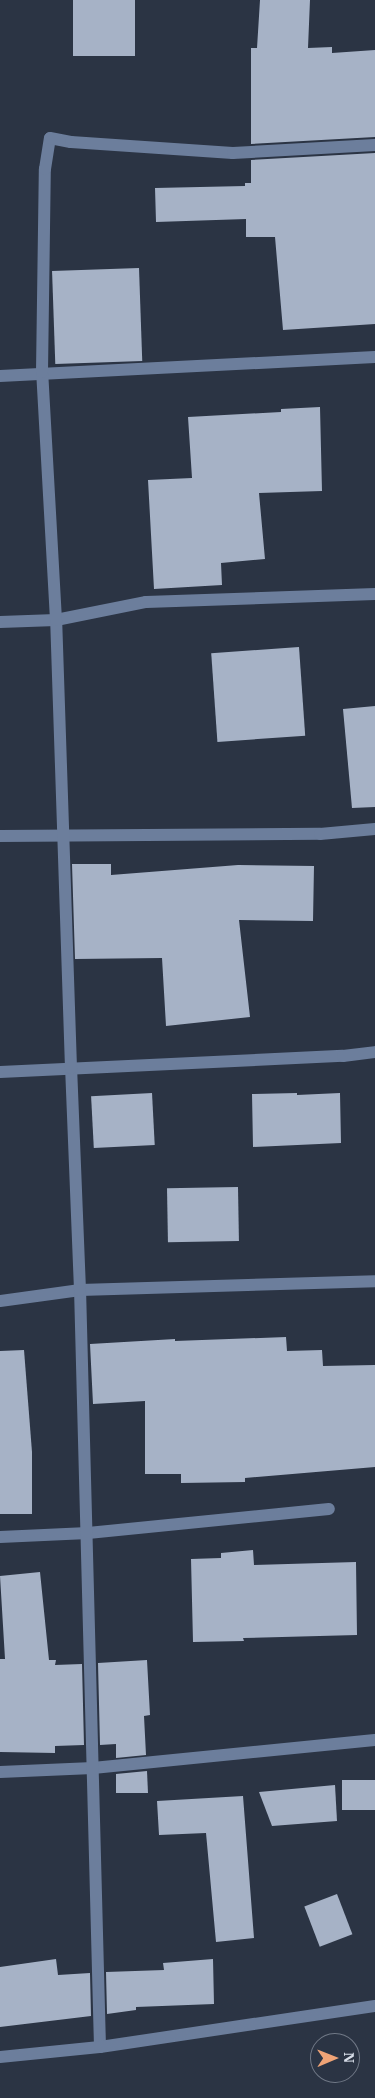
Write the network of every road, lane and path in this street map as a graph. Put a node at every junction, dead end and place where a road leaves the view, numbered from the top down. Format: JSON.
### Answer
{"nodes":[{"id":1,"x":375,"y":144,"type":"edge"},
{"id":2,"x":375,"y":357,"type":"edge"},
{"id":3,"x":42,"y":372,"type":"junction"},
{"id":4,"x":0,"y":376,"type":"edge"},
{"id":5,"x":375,"y":594,"type":"edge"},
{"id":6,"x":56,"y":620,"type":"junction"},
{"id":7,"x":0,"y":622,"type":"edge"},
{"id":8,"x":375,"y":829,"type":"edge"},
{"id":9,"x":64,"y":834,"type":"junction"},
{"id":10,"x":0,"y":836,"type":"edge"},
{"id":11,"x":375,"y":1052,"type":"edge"},
{"id":12,"x":71,"y":1068,"type":"junction"},
{"id":13,"x":0,"y":1072,"type":"edge"},
{"id":14,"x":375,"y":1281,"type":"edge"},
{"id":15,"x":80,"y":1290,"type":"junction"},
{"id":16,"x":0,"y":1302,"type":"edge"},
{"id":17,"x":328,"y":1509,"type":"dead end"},
{"id":18,"x":88,"y":1533,"type":"junction"},
{"id":19,"x":0,"y":1538,"type":"edge"},
{"id":20,"x":375,"y":1740,"type":"edge"},
{"id":21,"x":93,"y":1768,"type":"junction"},
{"id":22,"x":0,"y":1772,"type":"edge"},
{"id":23,"x":375,"y":2006,"type":"edge"},
{"id":24,"x":100,"y":2047,"type":"junction"},
{"id":25,"x":0,"y":2057,"type":"edge"}],
"edges":[{"from":1,"to":3,"type":"street"},
{"from":2,"to":3,"type":"street"},
{"from":3,"to":4,"type":"street"},
{"from":3,"to":6,"type":"street"},
{"from":5,"to":6,"type":"street"},
{"from":6,"to":7,"type":"street"},
{"from":6,"to":9,"type":"street"},
{"from":8,"to":9,"type":"street"},
{"from":9,"to":10,"type":"street"},
{"from":9,"to":12,"type":"street"},
{"from":11,"to":12,"type":"street"},
{"from":12,"to":13,"type":"street"},
{"from":12,"to":15,"type":"street"},
{"from":14,"to":15,"type":"street"},
{"from":15,"to":16,"type":"street"},
{"from":15,"to":18,"type":"street"},
{"from":17,"to":18,"type":"street"},
{"from":18,"to":19,"type":"street"},
{"from":18,"to":21,"type":"street"},
{"from":20,"to":21,"type":"street"},
{"from":21,"to":22,"type":"street"},
{"from":21,"to":24,"type":"street"},
{"from":23,"to":24,"type":"street"},
{"from":24,"to":25,"type":"street"}]}
